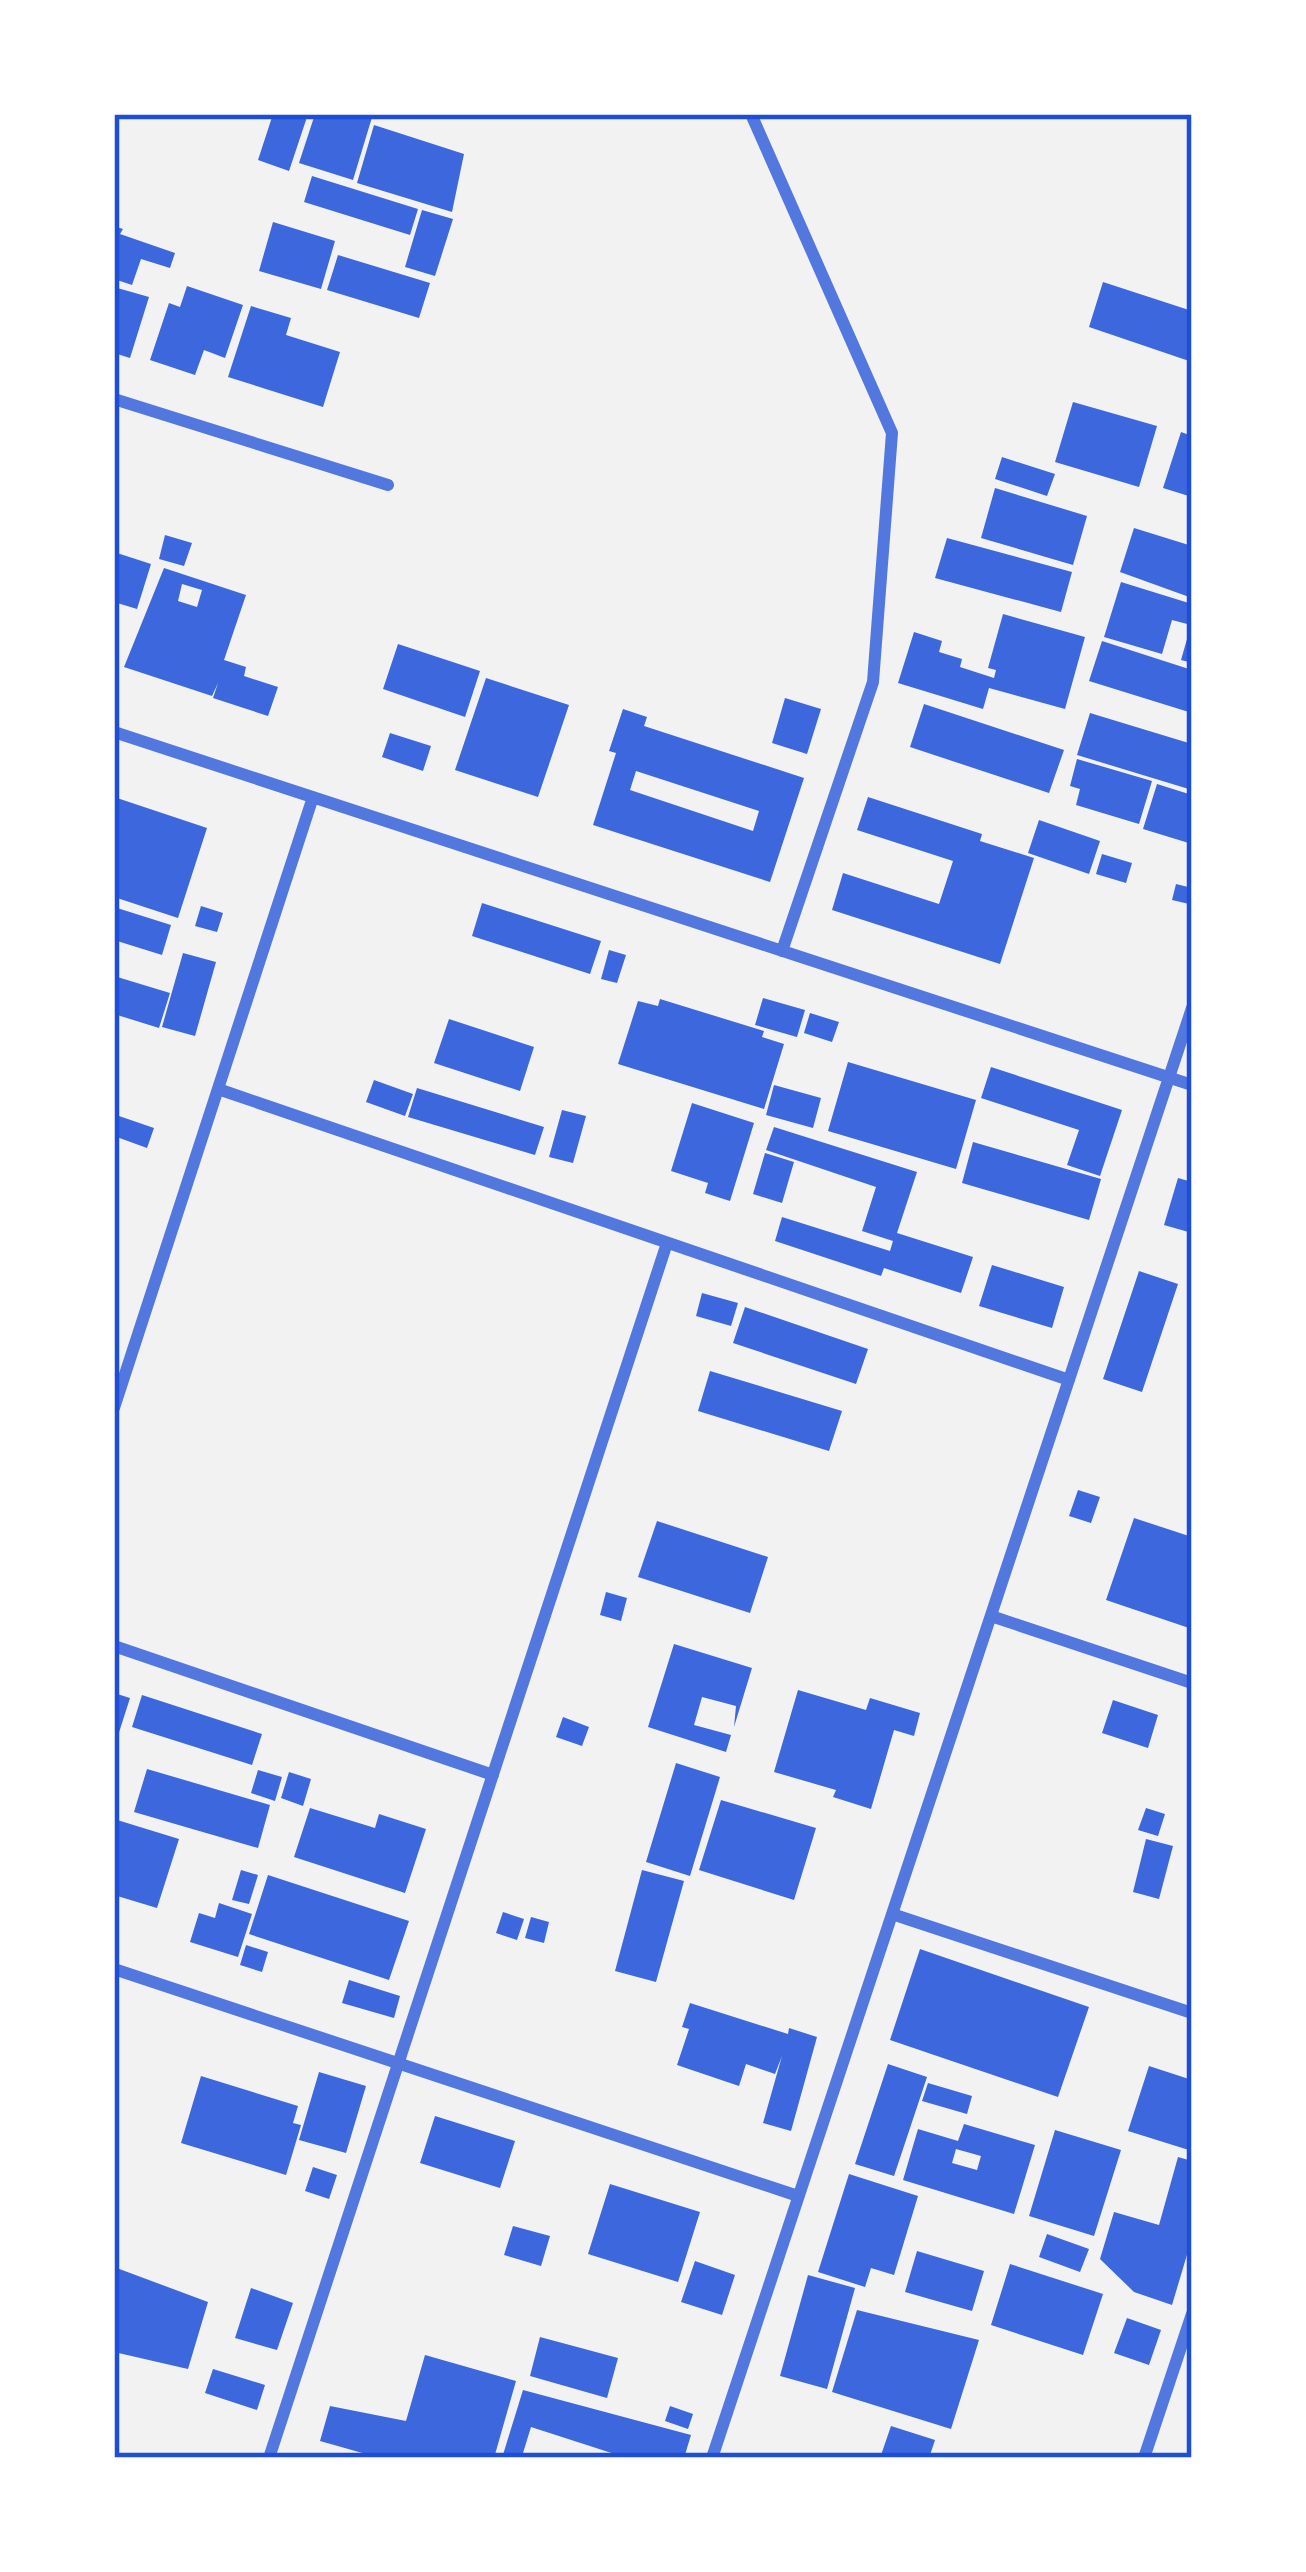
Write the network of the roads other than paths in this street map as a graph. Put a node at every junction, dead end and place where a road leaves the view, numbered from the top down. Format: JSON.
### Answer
{"nodes":[{"id":1,"x":751,"y":114,"type":"edge"},
{"id":2,"x":114,"y":399,"type":"edge"},
{"id":3,"x":388,"y":485,"type":"dead end"},
{"id":4,"x":114,"y":732,"type":"edge"},
{"id":5,"x":313,"y":797,"type":"junction"},
{"id":6,"x":782,"y":951,"type":"junction"},
{"id":7,"x":1192,"y":1008,"type":"edge"},
{"id":8,"x":1169,"y":1077,"type":"junction"},
{"id":9,"x":1192,"y":1085,"type":"edge"},
{"id":10,"x":218,"y":1089,"type":"junction"},
{"id":11,"x":667,"y":1243,"type":"junction"},
{"id":12,"x":1069,"y":1380,"type":"junction"},
{"id":13,"x":114,"y":1408,"type":"edge"},
{"id":14,"x":991,"y":1616,"type":"junction"},
{"id":15,"x":114,"y":1646,"type":"edge"},
{"id":16,"x":1192,"y":1683,"type":"edge"},
{"id":17,"x":493,"y":1775,"type":"junction"},
{"id":18,"x":892,"y":1914,"type":"junction"},
{"id":19,"x":114,"y":1969,"type":"edge"},
{"id":20,"x":1192,"y":2013,"type":"edge"},
{"id":21,"x":398,"y":2063,"type":"junction"},
{"id":22,"x":798,"y":2196,"type":"junction"},
{"id":23,"x":1192,"y":2317,"type":"edge"},
{"id":24,"x":269,"y":2458,"type":"edge"},
{"id":25,"x":712,"y":2458,"type":"edge"},
{"id":26,"x":1144,"y":2458,"type":"edge"}],
"edges":[{"from":1,"to":6,"type":"street"},
{"from":2,"to":3,"type":"street"},
{"from":4,"to":5,"type":"street"},
{"from":5,"to":6,"type":"street"},
{"from":5,"to":10,"type":"street"},
{"from":6,"to":8,"type":"street"},
{"from":7,"to":8,"type":"street"},
{"from":8,"to":9,"type":"street"},
{"from":8,"to":12,"type":"street"},
{"from":10,"to":11,"type":"street"},
{"from":10,"to":13,"type":"street"},
{"from":11,"to":12,"type":"street"},
{"from":11,"to":17,"type":"street"},
{"from":12,"to":14,"type":"street"},
{"from":14,"to":16,"type":"street"},
{"from":14,"to":18,"type":"street"},
{"from":15,"to":17,"type":"street"},
{"from":17,"to":21,"type":"street"},
{"from":18,"to":20,"type":"street"},
{"from":18,"to":22,"type":"street"},
{"from":19,"to":21,"type":"street"},
{"from":21,"to":22,"type":"street"},
{"from":21,"to":24,"type":"street"},
{"from":22,"to":25,"type":"street"},
{"from":23,"to":26,"type":"street"}]}
